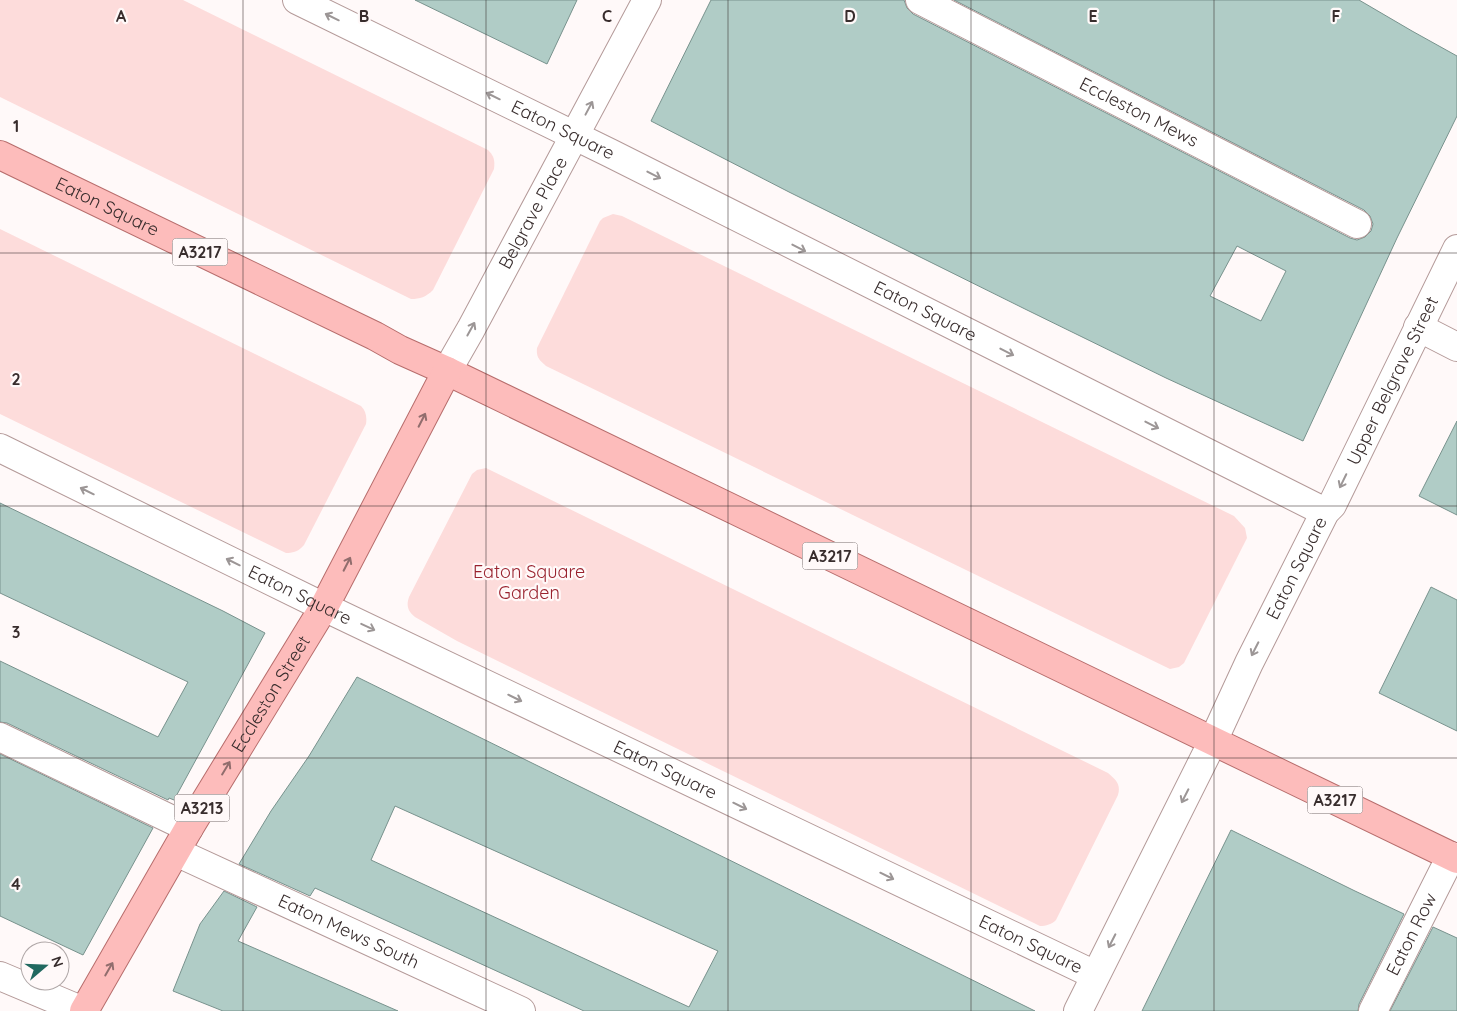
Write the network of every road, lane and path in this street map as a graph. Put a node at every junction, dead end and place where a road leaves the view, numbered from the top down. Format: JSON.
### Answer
{"nodes":[{"id":1,"x":297,"y":0,"type":"edge"},
{"id":2,"x":646,"y":0,"type":"edge"},
{"id":3,"x":920,"y":0,"type":"edge"},
{"id":4,"x":575,"y":136,"type":"junction"},
{"id":5,"x":0,"y":155,"type":"edge"},
{"id":6,"x":1357,"y":224,"type":"dead end"},
{"id":7,"x":1457,"y":248,"type":"edge"},
{"id":8,"x":1418,"y":327,"type":"junction"},
{"id":9,"x":1457,"y":347,"type":"edge"},
{"id":10,"x":447,"y":371,"type":"junction"},
{"id":11,"x":0,"y":448,"type":"edge"},
{"id":12,"x":1325,"y":512,"type":"junction"},
{"id":13,"x":324,"y":607,"type":"junction"},
{"id":14,"x":0,"y":737,"type":"edge"},
{"id":15,"x":1213,"y":741,"type":"junction"},
{"id":16,"x":189,"y":828,"type":"junction"},
{"id":17,"x":176,"y":852,"type":"junction"},
{"id":18,"x":1454,"y":858,"type":"edge"},
{"id":19,"x":1095,"y":975,"type":"junction"},
{"id":20,"x":0,"y":976,"type":"edge"},
{"id":21,"x":83,"y":1011,"type":"edge"},
{"id":22,"x":522,"y":1011,"type":"edge"},
{"id":23,"x":1078,"y":1011,"type":"edge"},
{"id":24,"x":1373,"y":1011,"type":"edge"}],
"edges":[{"from":4,"to":1,"type":"street","name":"Eaton Square","one_way":true},
{"from":4,"to":2,"type":"street","name":"Belgrave Place","one_way":true},
{"from":3,"to":6,"type":"street","name":"Eccleston Mews"},
{"from":10,"to":4,"type":"street","name":"Belgrave Place","one_way":true},
{"from":4,"to":12,"type":"street","name":"Eaton Square","one_way":true},
{"from":5,"to":10,"type":"main road","name":"Eaton Square","number":"A3217"},
{"from":7,"to":8,"type":"street","name":"Upper Belgrave Street"},
{"from":8,"to":9,"type":"street"},
{"from":8,"to":12,"type":"street","name":"Upper Belgrave Street","one_way":true},
{"from":13,"to":10,"type":"main road","name":"Eccleston Street","number":"A3213","one_way":true},
{"from":10,"to":15,"type":"main road","name":"Eaton Square","number":"A3217"},
{"from":13,"to":11,"type":"street","name":"Eaton Square","one_way":true},
{"from":12,"to":15,"type":"street","name":"Eaton Square","one_way":true},
{"from":16,"to":13,"type":"main road","name":"Eccleston Street","number":"A3213","one_way":true},
{"from":13,"to":19,"type":"street","name":"Eaton Square","one_way":true},
{"from":14,"to":16,"type":"street"},
{"from":15,"to":18,"type":"main road","number":"A3217"},
{"from":15,"to":19,"type":"street","name":"Eaton Square","one_way":true},
{"from":16,"to":17,"type":"main road","name":"Eccleston Street","number":"A3213"},
{"from":21,"to":17,"type":"main road","name":"Eccleston Street","number":"A3213","one_way":true},
{"from":17,"to":22,"type":"street","name":"Eaton Mews South"},
{"from":18,"to":24,"type":"street","name":"Eaton Row"},
{"from":19,"to":23,"type":"street"},
{"from":20,"to":21,"type":"street"}]}
